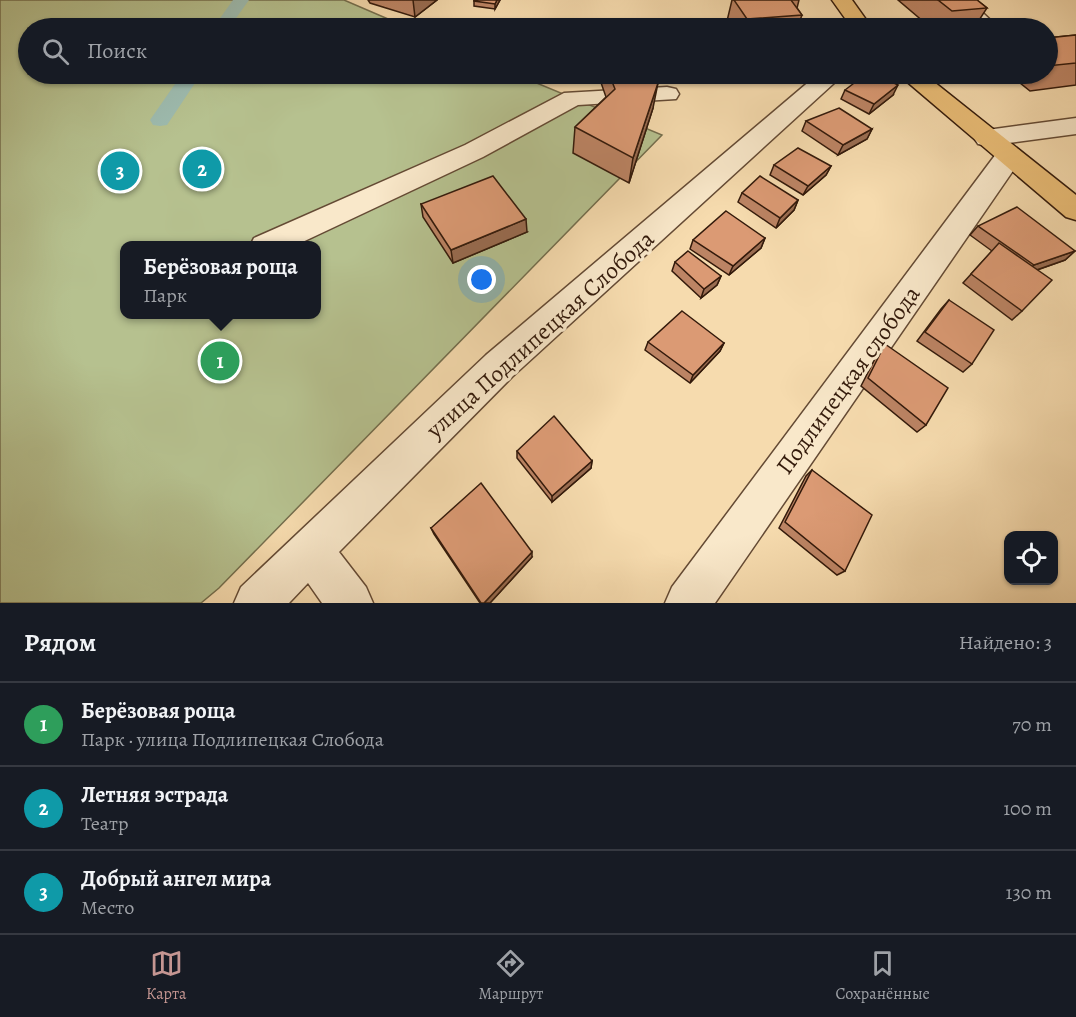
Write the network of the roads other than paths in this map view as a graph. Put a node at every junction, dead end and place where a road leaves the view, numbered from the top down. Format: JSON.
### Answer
{"nodes":[{"id":1,"x":842,"y":0,"type":"edge"},
{"id":2,"x":957,"y":0,"type":"edge"},
{"id":3,"x":855,"y":18,"type":"edge"},
{"id":4,"x":977,"y":18,"type":"edge"},
{"id":5,"x":821,"y":84,"type":"edge"},
{"id":6,"x":922,"y":84,"type":"edge"},
{"id":7,"x":667,"y":94,"type":"dead end"},
{"id":8,"x":1076,"y":126,"type":"edge"},
{"id":9,"x":998,"y":147,"type":"junction"},
{"id":10,"x":1076,"y":210,"type":"edge"},
{"id":11,"x":276,"y":241,"type":"edge"},
{"id":12,"x":310,"y":550,"type":"junction"},
{"id":13,"x":257,"y":603,"type":"edge"},
{"id":14,"x":350,"y":603,"type":"edge"},
{"id":15,"x":688,"y":603,"type":"edge"}],
"edges":[{"from":1,"to":3,"type":"main road"},
{"from":2,"to":4,"type":"street"},
{"from":5,"to":12,"type":"street","name":"улица Подлипецкая Слобода"},
{"from":6,"to":9,"type":"main road"},
{"from":7,"to":11,"type":"street"},
{"from":8,"to":9,"type":"street"},
{"from":9,"to":10,"type":"main road"},
{"from":9,"to":15,"type":"street","name":"Подлипецкая слобода"},
{"from":12,"to":13,"type":"street","name":"улица Подлипецкая Слобода"},
{"from":12,"to":14,"type":"street"}]}
